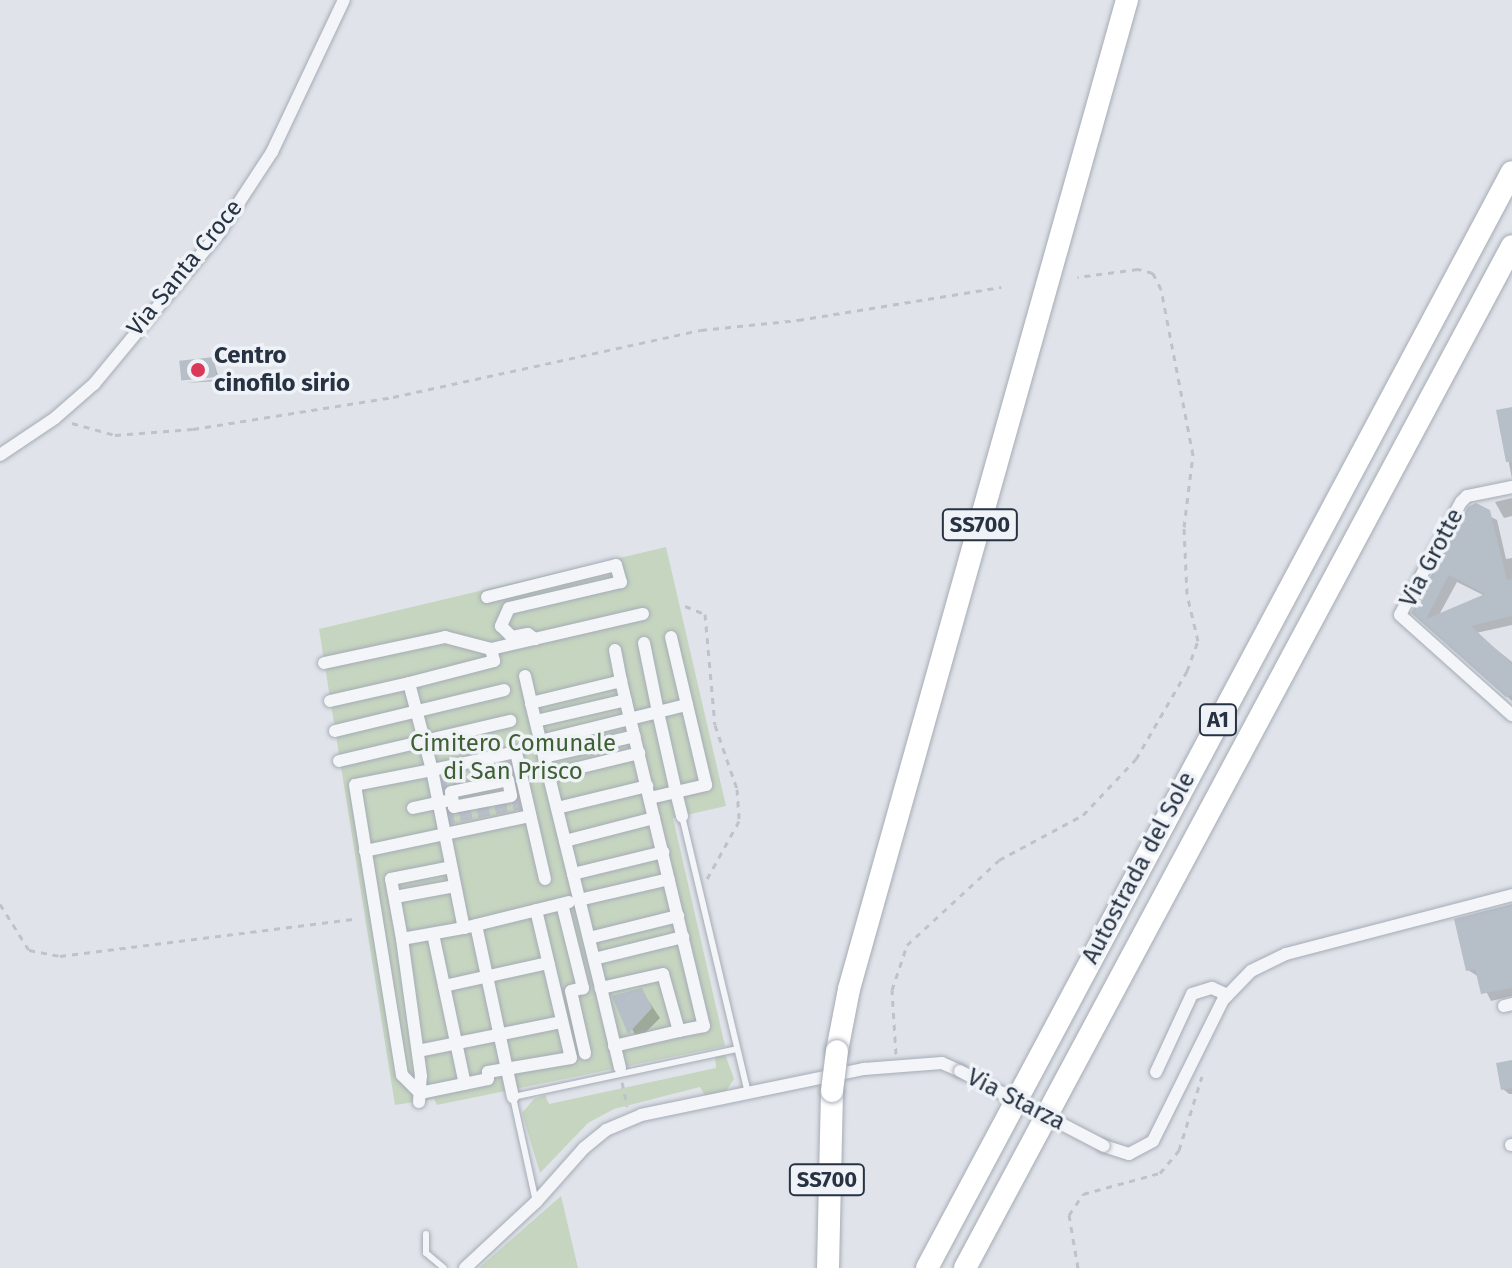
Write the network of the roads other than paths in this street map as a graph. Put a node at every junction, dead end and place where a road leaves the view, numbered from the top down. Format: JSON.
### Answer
{"nodes":[{"id":1,"x":344,"y":0,"type":"edge"},
{"id":2,"x":1127,"y":0,"type":"edge"},
{"id":3,"x":1512,"y":172,"type":"edge"},
{"id":4,"x":1512,"y":246,"type":"edge"},
{"id":5,"x":0,"y":455,"type":"edge"},
{"id":6,"x":1512,"y":487,"type":"edge"},
{"id":7,"x":487,"y":597,"type":"dead end"},
{"id":8,"x":643,"y":614,"type":"dead end"},
{"id":9,"x":671,"y":637,"type":"dead end"},
{"id":10,"x":535,"y":639,"type":"junction"},
{"id":11,"x":644,"y":643,"type":"dead end"},
{"id":12,"x":491,"y":649,"type":"junction"},
{"id":13,"x":615,"y":650,"type":"dead end"},
{"id":14,"x":324,"y":663,"type":"dead end"},
{"id":15,"x":525,"y":676,"type":"dead end"},
{"id":16,"x":621,"y":681,"type":"junction"},
{"id":17,"x":409,"y":683,"type":"junction"},
{"id":18,"x":504,"y":690,"type":"dead end"},
{"id":19,"x":626,"y":700,"type":"junction"},
{"id":20,"x":330,"y":701,"type":"dead end"},
{"id":21,"x":531,"y":703,"type":"junction"},
{"id":22,"x":687,"y":705,"type":"junction"},
{"id":23,"x":417,"y":711,"type":"junction"},
{"id":24,"x":658,"y":712,"type":"junction"},
{"id":25,"x":1512,"y":715,"type":"edge"},
{"id":26,"x":631,"y":719,"type":"junction"},
{"id":27,"x":510,"y":721,"type":"dead end"},
{"id":28,"x":536,"y":721,"type":"junction"},
{"id":29,"x":335,"y":731,"type":"dead end"},
{"id":30,"x":635,"y":736,"type":"junction"},
{"id":31,"x":424,"y":741,"type":"junction"},
{"id":32,"x":540,"y":741,"type":"junction"},
{"id":33,"x":639,"y":753,"type":"junction"},
{"id":34,"x":544,"y":757,"type":"junction"},
{"id":35,"x":339,"y":761,"type":"dead end"},
{"id":36,"x":432,"y":770,"type":"junction"},
{"id":37,"x":549,"y":775,"type":"junction"},
{"id":38,"x":523,"y":785,"type":"junction"},
{"id":39,"x":648,"y":792,"type":"junction"},
{"id":40,"x":676,"y":792,"type":"junction"},
{"id":41,"x":439,"y":802,"type":"junction"},
{"id":42,"x":413,"y":808,"type":"dead end"},
{"id":43,"x":557,"y":808,"type":"junction"},
{"id":44,"x":529,"y":816,"type":"junction"},
{"id":45,"x":682,"y":816,"type":"joint"},
{"id":46,"x":654,"y":818,"type":"junction"},
{"id":47,"x":445,"y":834,"type":"junction"},
{"id":48,"x":565,"y":841,"type":"junction"},
{"id":49,"x":365,"y":851,"type":"junction"},
{"id":50,"x":663,"y":852,"type":"junction"},
{"id":51,"x":451,"y":867,"type":"junction"},
{"id":52,"x":573,"y":874,"type":"junction"},
{"id":53,"x":545,"y":879,"type":"dead end"},
{"id":54,"x":669,"y":879,"type":"junction"},
{"id":55,"x":455,"y":886,"type":"junction"},
{"id":56,"x":1512,"y":895,"type":"edge"},
{"id":57,"x":395,"y":897,"type":"junction"},
{"id":58,"x":570,"y":902,"type":"junction"},
{"id":59,"x":536,"y":910,"type":"junction"},
{"id":60,"x":678,"y":916,"type":"junction"},
{"id":61,"x":470,"y":926,"type":"junction"},
{"id":62,"x":433,"y":934,"type":"junction"},
{"id":63,"x":683,"y":937,"type":"junction"},
{"id":64,"x":589,"y":938,"type":"junction"},
{"id":65,"x":402,"y":939,"type":"junction"},
{"id":66,"x":594,"y":959,"type":"junction"},
{"id":67,"x":548,"y":963,"type":"junction"},
{"id":68,"x":691,"y":968,"type":"junction"},
{"id":69,"x":663,"y":974,"type":"junction"},
{"id":70,"x":487,"y":977,"type":"junction"},
{"id":71,"x":444,"y":986,"type":"junction"},
{"id":72,"x":601,"y":988,"type":"junction"},
{"id":73,"x":1228,"y":995,"type":"junction"},
{"id":74,"x":562,"y":1022,"type":"junction"},
{"id":75,"x":679,"y":1031,"type":"junction"},
{"id":76,"x":500,"y":1035,"type":"junction"},
{"id":77,"x":456,"y":1045,"type":"junction"},
{"id":78,"x":614,"y":1046,"type":"junction"},
{"id":79,"x":736,"y":1049,"type":"junction"},
{"id":80,"x":418,"y":1051,"type":"junction"},
{"id":81,"x":585,"y":1053,"type":"dead end"},
{"id":82,"x":507,"y":1068,"type":"junction"},
{"id":83,"x":620,"y":1068,"type":"dead end"},
{"id":84,"x":1156,"y":1072,"type":"dead end"},
{"id":85,"x":465,"y":1084,"type":"junction"},
{"id":86,"x":748,"y":1094,"type":"junction"},
{"id":87,"x":513,"y":1097,"type":"junction"},
{"id":88,"x":419,"y":1098,"type":"junction"},
{"id":89,"x":536,"y":1202,"type":"junction"},
{"id":90,"x":426,"y":1234,"type":"dead end"},
{"id":91,"x":444,"y":1268,"type":"edge"},
{"id":92,"x":465,"y":1268,"type":"edge"},
{"id":93,"x":828,"y":1268,"type":"edge"},
{"id":94,"x":927,"y":1268,"type":"edge"},
{"id":95,"x":965,"y":1268,"type":"edge"}],
"edges":[{"from":1,"to":5,"type":"street","name":"Via Santa Croce"},
{"from":2,"to":93,"type":"highway","number":"SS700","bridge":true},
{"from":3,"to":94,"type":"highway","name":"Autostrada del Sole","number":"A1"},
{"from":4,"to":95,"type":"highway","name":"Autostrada del Sole","number":"A1"},
{"from":6,"to":25,"type":"street","name":"Via Grotte"},
{"from":7,"to":10,"type":"street"},
{"from":8,"to":10,"type":"street"},
{"from":9,"to":22,"type":"street"},
{"from":10,"to":12,"type":"street"},
{"from":11,"to":24,"type":"street"},
{"from":12,"to":14,"type":"street"},
{"from":12,"to":17,"type":"street"},
{"from":13,"to":16,"type":"street"},
{"from":15,"to":21,"type":"street"},
{"from":16,"to":19,"type":"street"},
{"from":16,"to":21,"type":"street"},
{"from":17,"to":20,"type":"street"},
{"from":17,"to":23,"type":"street"},
{"from":18,"to":23,"type":"street"},
{"from":19,"to":26,"type":"street"},
{"from":19,"to":28,"type":"street"},
{"from":21,"to":28,"type":"street"},
{"from":22,"to":24,"type":"street"},
{"from":22,"to":40,"type":"street"},
{"from":23,"to":29,"type":"street"},
{"from":23,"to":31,"type":"street"},
{"from":24,"to":26,"type":"street"},
{"from":24,"to":40,"type":"street"},
{"from":26,"to":30,"type":"street"},
{"from":26,"to":32,"type":"street"},
{"from":27,"to":31,"type":"street"},
{"from":28,"to":32,"type":"street"},
{"from":30,"to":33,"type":"street"},
{"from":30,"to":34,"type":"street"},
{"from":31,"to":35,"type":"street"},
{"from":31,"to":36,"type":"street"},
{"from":32,"to":34,"type":"street"},
{"from":33,"to":37,"type":"street"},
{"from":33,"to":39,"type":"street"},
{"from":34,"to":37,"type":"street"},
{"from":36,"to":38,"type":"street"},
{"from":36,"to":41,"type":"street"},
{"from":36,"to":49,"type":"street"},
{"from":37,"to":43,"type":"street"},
{"from":38,"to":41,"type":"street"},
{"from":38,"to":44,"type":"street"},
{"from":39,"to":40,"type":"street"},
{"from":39,"to":43,"type":"street"},
{"from":39,"to":46,"type":"street"},
{"from":40,"to":45,"type":"street"},
{"from":41,"to":42,"type":"street"},
{"from":41,"to":47,"type":"street"},
{"from":43,"to":48,"type":"street"},
{"from":44,"to":47,"type":"street"},
{"from":44,"to":53,"type":"street"},
{"from":45,"to":79,"type":"lane"},
{"from":46,"to":48,"type":"street"},
{"from":46,"to":50,"type":"street"},
{"from":47,"to":49,"type":"street"},
{"from":47,"to":51,"type":"street"},
{"from":48,"to":52,"type":"street"},
{"from":49,"to":88,"type":"street"},
{"from":50,"to":52,"type":"street"},
{"from":50,"to":54,"type":"street"},
{"from":51,"to":55,"type":"street"},
{"from":51,"to":57,"type":"street"},
{"from":52,"to":58,"type":"street"},
{"from":54,"to":58,"type":"street"},
{"from":54,"to":60,"type":"street"},
{"from":55,"to":57,"type":"street"},
{"from":55,"to":61,"type":"street"},
{"from":56,"to":73,"type":"street","name":"Via Starza"},
{"from":57,"to":65,"type":"street"},
{"from":58,"to":59,"type":"street"},
{"from":58,"to":64,"type":"street"},
{"from":58,"to":81,"type":"street"},
{"from":59,"to":61,"type":"street"},
{"from":59,"to":67,"type":"street"},
{"from":60,"to":63,"type":"street"},
{"from":60,"to":64,"type":"street"},
{"from":61,"to":62,"type":"street"},
{"from":61,"to":70,"type":"street"},
{"from":62,"to":65,"type":"street"},
{"from":62,"to":71,"type":"street"},
{"from":63,"to":66,"type":"street"},
{"from":63,"to":68,"type":"street"},
{"from":64,"to":66,"type":"street"},
{"from":65,"to":80,"type":"street"},
{"from":66,"to":72,"type":"street"},
{"from":67,"to":70,"type":"street"},
{"from":67,"to":74,"type":"street"},
{"from":68,"to":69,"type":"street"},
{"from":68,"to":75,"type":"street"},
{"from":69,"to":72,"type":"street"},
{"from":69,"to":75,"type":"street"},
{"from":70,"to":71,"type":"street"},
{"from":70,"to":76,"type":"street"},
{"from":71,"to":77,"type":"street"},
{"from":72,"to":78,"type":"street"},
{"from":73,"to":84,"type":"street"},
{"from":73,"to":86,"type":"street","name":"Via Starza","bridge":true},
{"from":74,"to":76,"type":"street"},
{"from":74,"to":82,"type":"street"},
{"from":75,"to":78,"type":"street"},
{"from":76,"to":77,"type":"street"},
{"from":76,"to":82,"type":"street"},
{"from":77,"to":80,"type":"street"},
{"from":77,"to":85,"type":"street"},
{"from":78,"to":83,"type":"street"},
{"from":79,"to":86,"type":"lane"},
{"from":79,"to":87,"type":"lane"},
{"from":80,"to":88,"type":"street"},
{"from":82,"to":85,"type":"street"},
{"from":82,"to":87,"type":"street"},
{"from":85,"to":88,"type":"street"},
{"from":86,"to":89,"type":"street","name":"Via Starza"},
{"from":87,"to":89,"type":"lane"},
{"from":89,"to":92,"type":"street","name":"Via Starza"},
{"from":90,"to":91,"type":"lane"}]}
